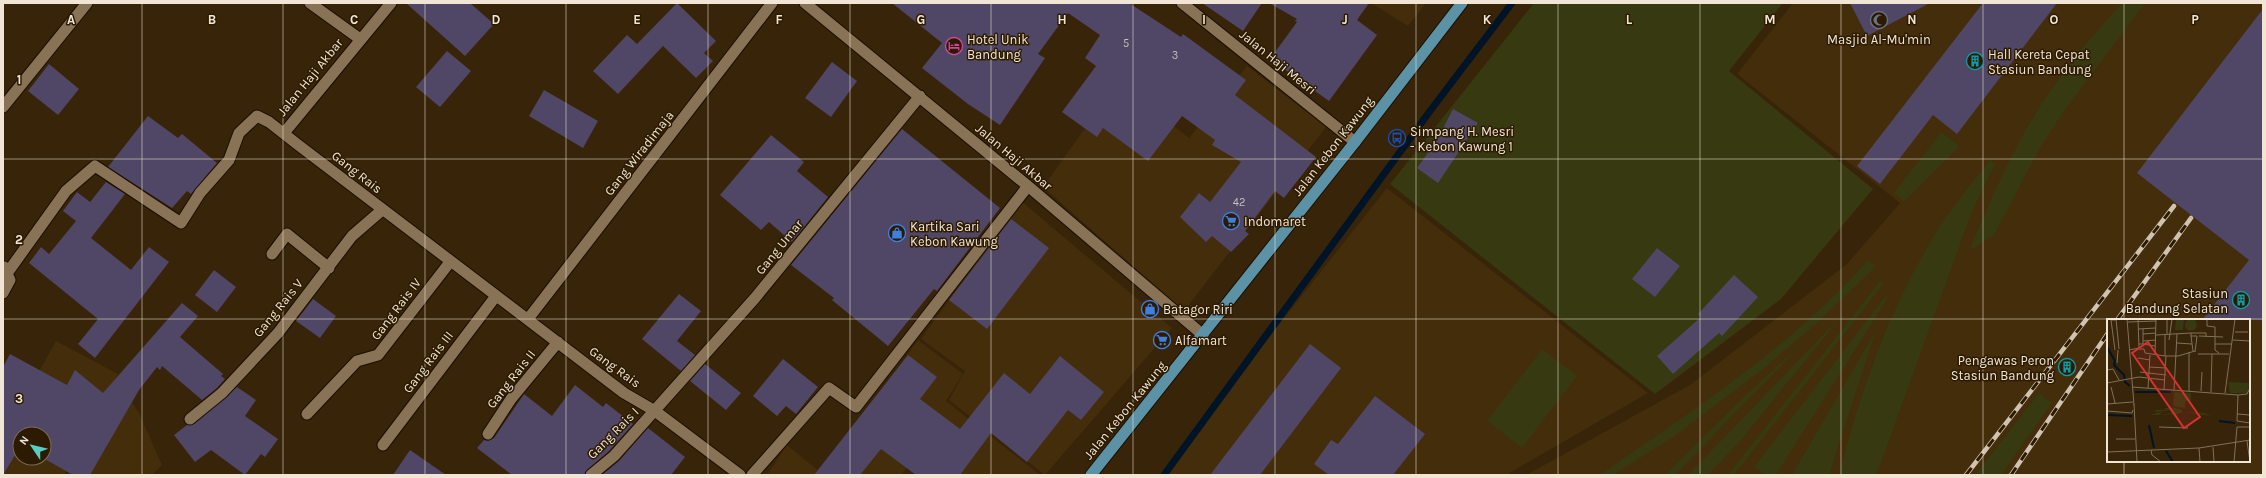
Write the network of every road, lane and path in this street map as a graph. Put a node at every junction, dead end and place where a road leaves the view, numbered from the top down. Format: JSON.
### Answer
{"nodes":[{"id":1,"x":87,"y":3,"type":"edge"},
{"id":2,"x":310,"y":3,"type":"edge"},
{"id":3,"x":391,"y":3,"type":"edge"},
{"id":4,"x":772,"y":3,"type":"edge"},
{"id":5,"x":805,"y":3,"type":"edge"},
{"id":6,"x":1182,"y":3,"type":"edge"},
{"id":7,"x":1462,"y":3,"type":"edge"},
{"id":8,"x":360,"y":39,"type":"junction"},
{"id":9,"x":920,"y":96,"type":"junction"},
{"id":10,"x":3,"y":107,"type":"edge"},
{"id":11,"x":284,"y":134,"type":"junction"},
{"id":12,"x":1355,"y":142,"type":"junction"},
{"id":13,"x":1028,"y":186,"type":"junction"},
{"id":14,"x":382,"y":210,"type":"junction"},
{"id":15,"x":272,"y":254,"type":"dead end"},
{"id":16,"x":450,"y":262,"type":"junction"},
{"id":17,"x":5,"y":268,"type":"edge"},
{"id":18,"x":329,"y":268,"type":"junction"},
{"id":19,"x":3,"y":293,"type":"edge"},
{"id":20,"x":496,"y":296,"type":"junction"},
{"id":21,"x":528,"y":319,"type":"junction"},
{"id":22,"x":1203,"y":335,"type":"junction"},
{"id":23,"x":558,"y":342,"type":"junction"},
{"id":24,"x":655,"y":411,"type":"junction"},
{"id":25,"x":307,"y":414,"type":"dead end"},
{"id":26,"x":190,"y":418,"type":"dead end"},
{"id":27,"x":488,"y":434,"type":"dead end"},
{"id":28,"x":383,"y":445,"type":"dead end"},
{"id":29,"x":591,"y":475,"type":"edge"},
{"id":30,"x":740,"y":475,"type":"edge"},
{"id":31,"x":752,"y":475,"type":"edge"},
{"id":32,"x":1091,"y":475,"type":"edge"}],
"edges":[{"from":1,"to":10,"type":"street"},
{"from":2,"to":8,"type":"street"},
{"from":3,"to":8,"type":"street","name":"Jalan Haji Akbar"},
{"from":4,"to":21,"type":"street","name":"Gang Wiradimaja"},
{"from":5,"to":9,"type":"street","name":"Jalan Haji Akbar"},
{"from":6,"to":12,"type":"street","name":"Jalan Haji Mesri"},
{"from":7,"to":12,"type":"main road","name":"Jalan Kebon Kawung"},
{"from":8,"to":11,"type":"street","name":"Jalan Haji Akbar"},
{"from":9,"to":13,"type":"street","name":"Jalan Haji Akbar"},
{"from":9,"to":24,"type":"street","name":"Gang Umar"},
{"from":11,"to":14,"type":"street","name":"Gang Rais"},
{"from":11,"to":17,"type":"street","name":"Gang Rais"},
{"from":12,"to":22,"type":"main road","name":"Jalan Kebon Kawung"},
{"from":13,"to":22,"type":"street","name":"Jalan Haji Akbar"},
{"from":13,"to":31,"type":"street"},
{"from":14,"to":16,"type":"street","name":"Gang Rais"},
{"from":14,"to":18,"type":"street","name":"Gang Rais V"},
{"from":15,"to":18,"type":"street"},
{"from":16,"to":20,"type":"street","name":"Gang Rais"},
{"from":16,"to":25,"type":"street","name":"Gang Rais IV"},
{"from":17,"to":19,"type":"street"},
{"from":18,"to":26,"type":"street","name":"Gang Rais V"},
{"from":20,"to":21,"type":"street","name":"Gang Rais"},
{"from":20,"to":28,"type":"street","name":"Gang Rais III"},
{"from":21,"to":23,"type":"street","name":"Gang Rais"},
{"from":22,"to":32,"type":"main road","name":"Jalan Kebon Kawung"},
{"from":23,"to":24,"type":"street","name":"Gang Rais"},
{"from":23,"to":27,"type":"street","name":"Gang Rais II"},
{"from":24,"to":29,"type":"street","name":"Gang Rais I"},
{"from":24,"to":30,"type":"street","name":"Gang Rais"}]}
